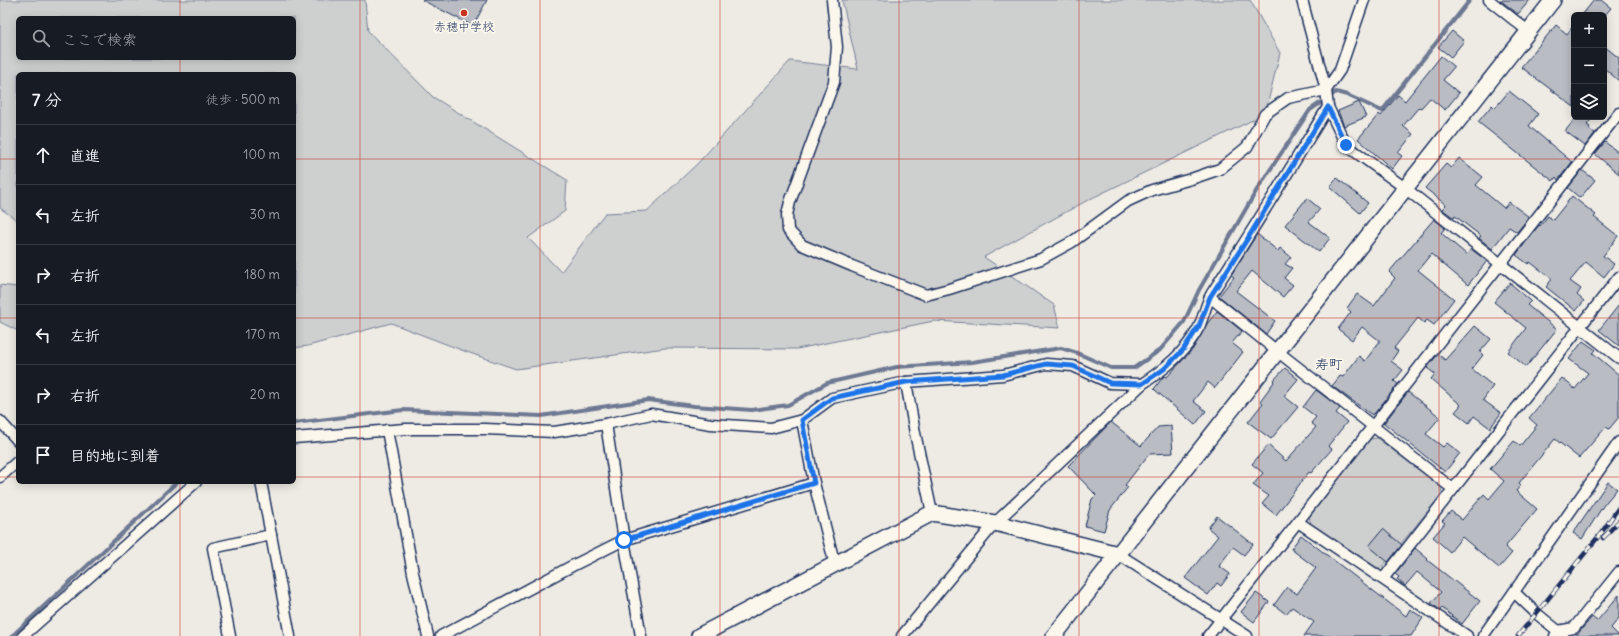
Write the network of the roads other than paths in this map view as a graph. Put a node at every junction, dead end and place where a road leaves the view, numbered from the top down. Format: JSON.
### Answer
{"nodes":[{"id":1,"x":832,"y":0,"type":"edge"},
{"id":2,"x":1302,"y":0,"type":"edge"},
{"id":3,"x":1364,"y":0,"type":"edge"},
{"id":4,"x":1489,"y":0,"type":"edge"},
{"id":5,"x":1553,"y":0,"type":"edge"},
{"id":6,"x":1528,"y":31,"type":"junction"},
{"id":7,"x":1326,"y":90,"type":"junction"},
{"id":8,"x":1328,"y":107,"type":"junction"},
{"id":9,"x":1619,"y":113,"type":"edge"},
{"id":10,"x":1406,"y":188,"type":"junction"},
{"id":11,"x":1501,"y":263,"type":"junction"},
{"id":12,"x":1619,"y":277,"type":"edge"},
{"id":13,"x":1210,"y":297,"type":"junction"},
{"id":14,"x":1580,"y":326,"type":"junction"},
{"id":15,"x":1277,"y":352,"type":"junction"},
{"id":16,"x":1619,"y":358,"type":"edge"},
{"id":17,"x":906,"y":382,"type":"junction"},
{"id":18,"x":1142,"y":384,"type":"junction"},
{"id":19,"x":802,"y":420,"type":"junction"},
{"id":20,"x":0,"y":421,"type":"edge"},
{"id":21,"x":606,"y":424,"type":"junction"},
{"id":22,"x":1373,"y":426,"type":"junction"},
{"id":23,"x":387,"y":430,"type":"junction"},
{"id":24,"x":296,"y":438,"type":"edge"},
{"id":25,"x":16,"y":439,"type":"edge"},
{"id":26,"x":1619,"y":442,"type":"edge"},
{"id":27,"x":16,"y":462,"type":"edge"},
{"id":28,"x":0,"y":477,"type":"edge"},
{"id":29,"x":814,"y":483,"type":"junction"},
{"id":30,"x":194,"y":484,"type":"edge"},
{"id":31,"x":261,"y":484,"type":"edge"},
{"id":32,"x":1453,"y":489,"type":"junction"},
{"id":33,"x":932,"y":513,"type":"junction"},
{"id":34,"x":1298,"y":522,"type":"junction"},
{"id":35,"x":995,"y":523,"type":"junction"},
{"id":36,"x":271,"y":534,"type":"junction"},
{"id":37,"x":624,"y":540,"type":"junction"},
{"id":38,"x":1118,"y":554,"type":"junction"},
{"id":39,"x":835,"y":565,"type":"junction"},
{"id":40,"x":1619,"y":572,"type":"edge"},
{"id":41,"x":1383,"y":579,"type":"junction"},
{"id":42,"x":1514,"y":592,"type":"junction"},
{"id":43,"x":1221,"y":619,"type":"junction"},
{"id":44,"x":1559,"y":634,"type":"edge"},
{"id":45,"x":23,"y":636,"type":"edge"},
{"id":46,"x":230,"y":636,"type":"edge"},
{"id":47,"x":290,"y":636,"type":"edge"},
{"id":48,"x":428,"y":636,"type":"edge"},
{"id":49,"x":442,"y":636,"type":"edge"},
{"id":50,"x":641,"y":636,"type":"edge"},
{"id":51,"x":699,"y":636,"type":"edge"},
{"id":52,"x":902,"y":636,"type":"edge"},
{"id":53,"x":1054,"y":636,"type":"edge"},
{"id":54,"x":1208,"y":636,"type":"edge"},
{"id":55,"x":1247,"y":636,"type":"edge"},
{"id":56,"x":1467,"y":636,"type":"edge"},
{"id":57,"x":1483,"y":636,"type":"edge"}],
"edges":[{"from":1,"to":7,"type":"street"},
{"from":2,"to":7,"type":"street"},
{"from":3,"to":7,"type":"street"},
{"from":4,"to":6,"type":"street"},
{"from":5,"to":6,"type":"street"},
{"from":6,"to":10,"type":"street"},
{"from":7,"to":8,"type":"street"},
{"from":8,"to":10,"type":"street"},
{"from":8,"to":13,"type":"street"},
{"from":9,"to":11,"type":"street"},
{"from":10,"to":11,"type":"street"},
{"from":10,"to":15,"type":"street"},
{"from":11,"to":14,"type":"street"},
{"from":11,"to":22,"type":"street"},
{"from":12,"to":14,"type":"street"},
{"from":13,"to":15,"type":"street"},
{"from":13,"to":18,"type":"street"},
{"from":14,"to":16,"type":"street"},
{"from":14,"to":32,"type":"street"},
{"from":15,"to":22,"type":"street"},
{"from":15,"to":38,"type":"street"},
{"from":17,"to":18,"type":"street"},
{"from":17,"to":19,"type":"street"},
{"from":17,"to":33,"type":"street"},
{"from":18,"to":35,"type":"street"},
{"from":19,"to":21,"type":"street"},
{"from":19,"to":29,"type":"street"},
{"from":20,"to":25,"type":"street"},
{"from":21,"to":23,"type":"street"},
{"from":21,"to":37,"type":"street"},
{"from":22,"to":32,"type":"street"},
{"from":22,"to":34,"type":"street"},
{"from":23,"to":24,"type":"street"},
{"from":23,"to":48,"type":"street"},
{"from":26,"to":42,"type":"street"},
{"from":27,"to":28,"type":"street"},
{"from":29,"to":37,"type":"street"},
{"from":29,"to":39,"type":"street"},
{"from":30,"to":45,"type":"street"},
{"from":31,"to":36,"type":"street"},
{"from":32,"to":41,"type":"street"},
{"from":33,"to":35,"type":"street"},
{"from":33,"to":39,"type":"street"},
{"from":34,"to":41,"type":"street"},
{"from":34,"to":43,"type":"street"},
{"from":35,"to":38,"type":"street"},
{"from":35,"to":52,"type":"street"},
{"from":36,"to":46,"type":"street"},
{"from":36,"to":47,"type":"street"},
{"from":37,"to":49,"type":"street"},
{"from":37,"to":50,"type":"street"},
{"from":38,"to":43,"type":"street"},
{"from":38,"to":53,"type":"street"},
{"from":39,"to":51,"type":"street"},
{"from":40,"to":44,"type":"street"},
{"from":41,"to":56,"type":"street"},
{"from":42,"to":44,"type":"street"},
{"from":42,"to":57,"type":"street"},
{"from":43,"to":54,"type":"street"},
{"from":43,"to":55,"type":"street"}]}
